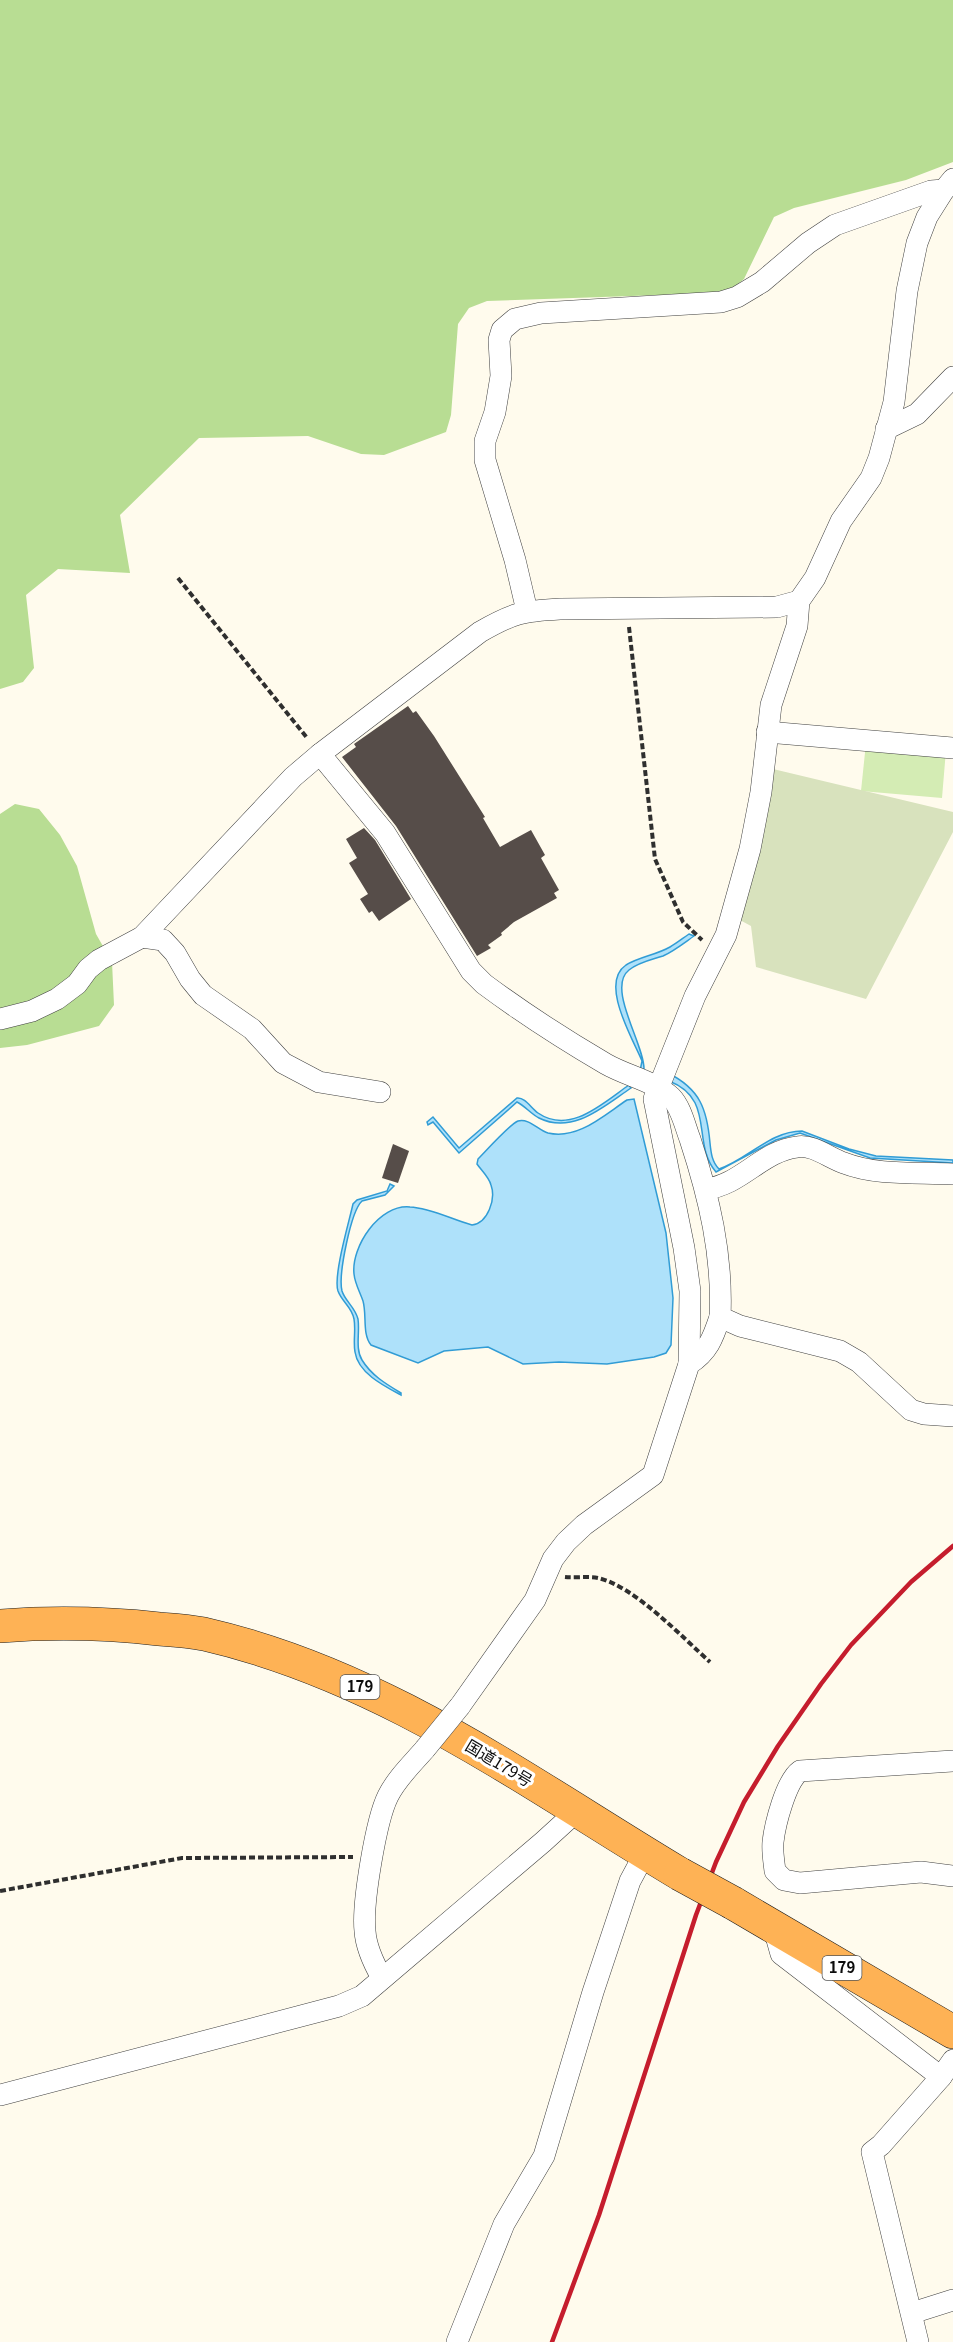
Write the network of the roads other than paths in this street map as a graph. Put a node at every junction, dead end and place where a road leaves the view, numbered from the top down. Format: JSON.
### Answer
{"nodes":[{"id":1,"x":948,"y":184,"type":"edge"},
{"id":2,"x":953,"y":377,"type":"edge"},
{"id":3,"x":886,"y":429,"type":"junction"},
{"id":4,"x":799,"y":601,"type":"junction"},
{"id":5,"x":527,"y":611,"type":"junction"},
{"id":6,"x":767,"y":732,"type":"junction"},
{"id":7,"x":953,"y":748,"type":"edge"},
{"id":8,"x":320,"y":754,"type":"junction"},
{"id":9,"x":142,"y":937,"type":"junction"},
{"id":10,"x":0,"y":1019,"type":"edge"},
{"id":11,"x":657,"y":1088,"type":"junction"},
{"id":12,"x":380,"y":1092,"type":"dead end"},
{"id":13,"x":953,"y":1174,"type":"edge"},
{"id":14,"x":706,"y":1189,"type":"junction"},
{"id":15,"x":720,"y":1317,"type":"junction"},
{"id":16,"x":689,"y":1364,"type":"junction"},
{"id":17,"x":953,"y":1416,"type":"edge"},
{"id":18,"x":0,"y":1626,"type":"edge"},
{"id":19,"x":953,"y":1761,"type":"edge"},
{"id":20,"x":577,"y":1811,"type":"junction"},
{"id":21,"x":645,"y":1852,"type":"junction"},
{"id":22,"x":953,"y":1876,"type":"edge"},
{"id":23,"x":774,"y":1929,"type":"junction"},
{"id":24,"x":382,"y":1978,"type":"junction"},
{"id":25,"x":953,"y":2032,"type":"edge"},
{"id":26,"x":947,"y":2069,"type":"edge"},
{"id":27,"x":0,"y":2095,"type":"edge"},
{"id":28,"x":953,"y":2300,"type":"edge"},
{"id":29,"x":912,"y":2313,"type":"junction"},
{"id":30,"x":457,"y":2342,"type":"edge"},
{"id":31,"x":918,"y":2342,"type":"edge"}],
"edges":[{"from":1,"to":3,"type":"street"},
{"from":1,"to":5,"type":"street"},
{"from":2,"to":3,"type":"street"},
{"from":3,"to":4,"type":"street"},
{"from":4,"to":5,"type":"street"},
{"from":4,"to":6,"type":"street"},
{"from":5,"to":8,"type":"street"},
{"from":6,"to":7,"type":"street"},
{"from":6,"to":11,"type":"street"},
{"from":8,"to":9,"type":"street"},
{"from":8,"to":11,"type":"street"},
{"from":9,"to":10,"type":"street"},
{"from":9,"to":12,"type":"street"},
{"from":11,"to":14,"type":"street"},
{"from":11,"to":16,"type":"street"},
{"from":13,"to":14,"type":"street"},
{"from":14,"to":15,"type":"street"},
{"from":15,"to":16,"type":"street"},
{"from":15,"to":17,"type":"street"},
{"from":16,"to":24,"type":"street","bridge":true},
{"from":18,"to":20,"type":"highway","name":"国道179号","number":"179"},
{"from":19,"to":22,"type":"street"},
{"from":20,"to":21,"type":"highway","name":"国道179号","number":"179"},
{"from":20,"to":24,"type":"street"},
{"from":21,"to":23,"type":"highway","name":"国道179号","number":"179","bridge":true},
{"from":21,"to":30,"type":"street"},
{"from":23,"to":25,"type":"highway","name":"国道179号","number":"179"},
{"from":23,"to":26,"type":"street"},
{"from":24,"to":27,"type":"street"},
{"from":26,"to":29,"type":"street"},
{"from":28,"to":29,"type":"street"},
{"from":29,"to":31,"type":"street"}]}
